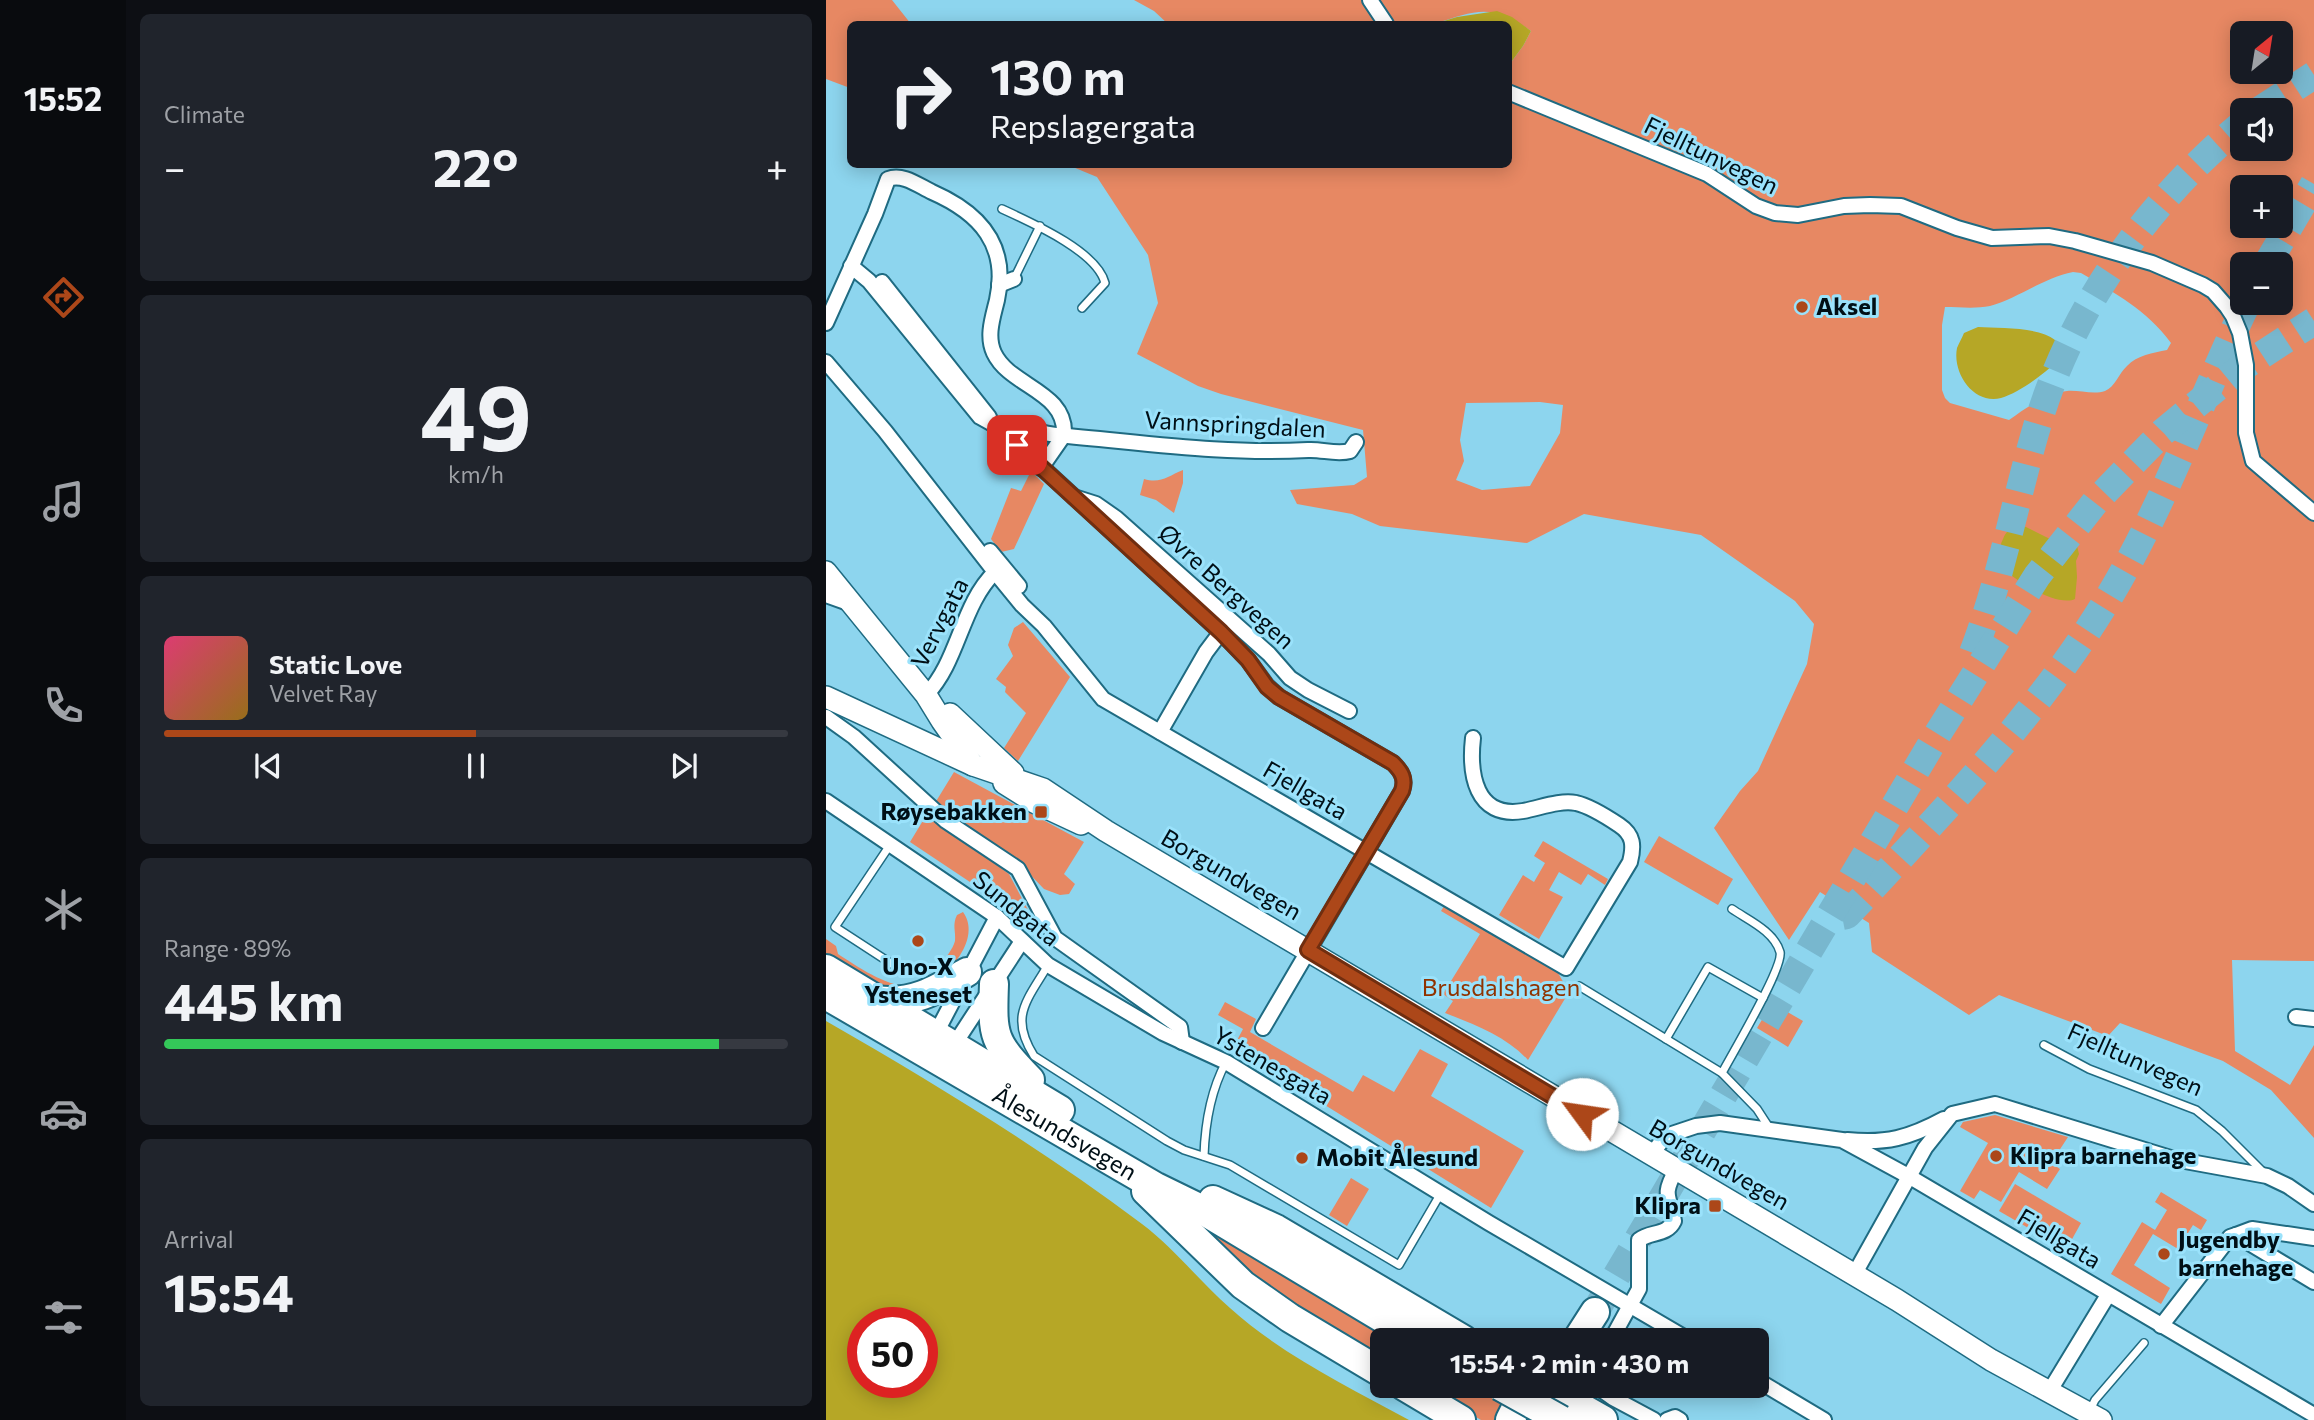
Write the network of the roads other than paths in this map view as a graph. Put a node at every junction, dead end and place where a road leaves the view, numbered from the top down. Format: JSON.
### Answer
{"nodes":[{"id":1,"x":1370,"y":0,"type":"edge"},
{"id":2,"x":1384,"y":21,"type":"edge"},
{"id":3,"x":1512,"y":94,"type":"edge"},
{"id":4,"x":1002,"y":209,"type":"dead end"},
{"id":5,"x":1040,"y":226,"type":"junction"},
{"id":6,"x":854,"y":268,"type":"junction"},
{"id":7,"x":1014,"y":279,"type":"joint"},
{"id":8,"x":999,"y":285,"type":"junction"},
{"id":9,"x":1082,"y":308,"type":"dead end"},
{"id":10,"x":826,"y":323,"type":"edge"},
{"id":11,"x":826,"y":362,"type":"edge"},
{"id":12,"x":995,"y":425,"type":"junction"},
{"id":13,"x":885,"y":431,"type":"junction"},
{"id":14,"x":1064,"y":435,"type":"junction"},
{"id":15,"x":1356,"y":442,"type":"dead end"},
{"id":16,"x":1041,"y":468,"type":"junction"},
{"id":17,"x":1073,"y":497,"type":"junction"},
{"id":18,"x":2314,"y":513,"type":"edge"},
{"id":19,"x":826,"y":572,"type":"edge"},
{"id":20,"x":995,"y":572,"type":"junction"},
{"id":21,"x":826,"y":594,"type":"edge"},
{"id":22,"x":853,"y":605,"type":"junction"},
{"id":23,"x":1044,"y":626,"type":"junction"},
{"id":24,"x":1221,"y":632,"type":"junction"},
{"id":25,"x":926,"y":695,"type":"junction"},
{"id":26,"x":826,"y":697,"type":"edge"},
{"id":27,"x":1349,"y":711,"type":"dead end"},
{"id":28,"x":826,"y":717,"type":"edge"},
{"id":29,"x":1160,"y":732,"type":"junction"},
{"id":30,"x":1473,"y":738,"type":"dead end"},
{"id":31,"x":973,"y":765,"type":"junction"},
{"id":32,"x":1021,"y":779,"type":"junction"},
{"id":33,"x":826,"y":802,"type":"edge"},
{"id":34,"x":1106,"y":831,"type":"junction"},
{"id":35,"x":891,"y":845,"type":"junction"},
{"id":36,"x":1366,"y":852,"type":"junction"},
{"id":37,"x":1732,"y":909,"type":"dead end"},
{"id":38,"x":997,"y":917,"type":"junction"},
{"id":39,"x":1022,"y":941,"type":"junction"},
{"id":40,"x":1308,"y":950,"type":"junction"},
{"id":41,"x":1048,"y":965,"type":"junction"},
{"id":42,"x":898,"y":968,"type":"dead end"},
{"id":43,"x":826,"y":969,"type":"edge"},
{"id":44,"x":967,"y":972,"type":"junction"},
{"id":45,"x":994,"y":984,"type":"junction"},
{"id":46,"x":1579,"y":986,"type":"dead end"},
{"id":47,"x":826,"y":995,"type":"edge"},
{"id":48,"x":1763,"y":998,"type":"junction"},
{"id":49,"x":877,"y":1000,"type":"junction"},
{"id":50,"x":2296,"y":1017,"type":"dead end"},
{"id":51,"x":2314,"y":1019,"type":"edge"},
{"id":52,"x":1263,"y":1028,"type":"dead end"},
{"id":53,"x":1666,"y":1038,"type":"junction"},
{"id":54,"x":1182,"y":1042,"type":"junction"},
{"id":55,"x":941,"y":1045,"type":"junction"},
{"id":56,"x":2044,"y":1045,"type":"dead end"},
{"id":57,"x":1226,"y":1062,"type":"junction"},
{"id":58,"x":1722,"y":1073,"type":"junction"},
{"id":59,"x":1047,"y":1101,"type":"junction"},
{"id":60,"x":1952,"y":1114,"type":"junction"},
{"id":61,"x":1770,"y":1129,"type":"junction"},
{"id":62,"x":1842,"y":1140,"type":"junction"},
{"id":63,"x":1204,"y":1156,"type":"junction"},
{"id":64,"x":1651,"y":1156,"type":"junction"},
{"id":65,"x":1126,"y":1168,"type":"junction"},
{"id":66,"x":1676,"y":1170,"type":"junction"},
{"id":67,"x":2267,"y":1176,"type":"junction"},
{"id":68,"x":1910,"y":1177,"type":"junction"},
{"id":69,"x":1161,"y":1178,"type":"junction"},
{"id":70,"x":1441,"y":1193,"type":"junction"},
{"id":71,"x":2314,"y":1204,"type":"edge"},
{"id":72,"x":1199,"y":1208,"type":"junction"},
{"id":73,"x":2236,"y":1235,"type":"junction"},
{"id":74,"x":2314,"y":1238,"type":"edge"},
{"id":75,"x":1854,"y":1275,"type":"junction"},
{"id":76,"x":2314,"y":1282,"type":"edge"},
{"id":77,"x":2108,"y":1295,"type":"junction"},
{"id":78,"x":1607,"y":1323,"type":"edge"},
{"id":79,"x":2161,"y":1326,"type":"junction"},
{"id":80,"x":1399,"y":1328,"type":"edge"},
{"id":81,"x":1444,"y":1328,"type":"edge"},
{"id":82,"x":1631,"y":1328,"type":"edge"},
{"id":83,"x":2144,"y":1343,"type":"dead end"},
{"id":84,"x":1370,"y":1366,"type":"edge"},
{"id":85,"x":1769,"y":1387,"type":"edge"},
{"id":86,"x":2049,"y":1391,"type":"junction"},
{"id":87,"x":1424,"y":1398,"type":"edge"},
{"id":88,"x":1524,"y":1398,"type":"edge"},
{"id":89,"x":1538,"y":1398,"type":"edge"},
{"id":90,"x":1613,"y":1398,"type":"edge"},
{"id":91,"x":1566,"y":1407,"type":"edge"},
{"id":92,"x":2314,"y":1415,"type":"edge"},
{"id":93,"x":2095,"y":1416,"type":"edge"},
{"id":94,"x":1461,"y":1420,"type":"edge"},
{"id":95,"x":1510,"y":1420,"type":"edge"},
{"id":96,"x":1603,"y":1420,"type":"edge"},
{"id":97,"x":1654,"y":1420,"type":"edge"},
{"id":98,"x":1667,"y":1420,"type":"edge"},
{"id":99,"x":1680,"y":1420,"type":"edge"},
{"id":100,"x":1824,"y":1420,"type":"edge"}],
"edges":[{"from":1,"to":2,"type":"street"},
{"from":3,"to":18,"type":"street","name":"Fjelltunvegen"},
{"from":4,"to":5,"type":"lane"},
{"from":5,"to":7,"type":"lane"},
{"from":5,"to":9,"type":"lane"},
{"from":6,"to":8,"type":"street"},
{"from":6,"to":10,"type":"street"},
{"from":6,"to":12,"type":"street"},
{"from":7,"to":8,"type":"street"},
{"from":8,"to":14,"type":"street"},
{"from":11,"to":13,"type":"street","name":"Fjellgata"},
{"from":12,"to":14,"type":"street","name":"Vannspringdalen"},
{"from":12,"to":16,"type":"street"},
{"from":13,"to":20,"type":"street","name":"Fjellgata"},
{"from":13,"to":23,"type":"street","name":"Fjellgata"},
{"from":14,"to":15,"type":"street","name":"Vannspringdalen"},
{"from":14,"to":16,"type":"street"},
{"from":16,"to":17,"type":"street"},
{"from":17,"to":24,"type":"street"},
{"from":17,"to":27,"type":"street","name":"Øvre Bergvegen"},
{"from":19,"to":22,"type":"main road","name":"Borgundvegen"},
{"from":20,"to":23,"type":"street","name":"Fjellgata"},
{"from":20,"to":25,"type":"street","name":"Vervgata"},
{"from":21,"to":22,"type":"street","name":"Borgundvegen"},
{"from":22,"to":25,"type":"main road","name":"Borgundvegen"},
{"from":23,"to":29,"type":"street","name":"Fjellgata"},
{"from":24,"to":29,"type":"street"},
{"from":24,"to":36,"type":"street"},
{"from":25,"to":31,"type":"main road","name":"Borgundvegen"},
{"from":25,"to":32,"type":"main road","name":"Borgundvegen"},
{"from":26,"to":31,"type":"main road","name":"Borgundvegen"},
{"from":28,"to":54,"type":"street","name":"Ystenesgata"},
{"from":29,"to":36,"type":"street","name":"Fjellgata"},
{"from":30,"to":36,"type":"street","name":"Fjellgata"},
{"from":31,"to":32,"type":"main road","name":"Borgundvegen"},
{"from":31,"to":34,"type":"main road","name":"Borgundvegen"},
{"from":32,"to":34,"type":"main road","name":"Borgundvegen"},
{"from":33,"to":35,"type":"street","name":"Sundgata"},
{"from":34,"to":40,"type":"main road","name":"Borgundvegen"},
{"from":35,"to":38,"type":"street","name":"Sundgata"},
{"from":35,"to":42,"type":"lane"},
{"from":36,"to":40,"type":"street"},
{"from":37,"to":48,"type":"lane"},
{"from":38,"to":39,"type":"street","name":"Sundgata"},
{"from":38,"to":44,"type":"street"},
{"from":39,"to":41,"type":"street","name":"Sundgata"},
{"from":39,"to":45,"type":"street"},
{"from":40,"to":52,"type":"street"},
{"from":40,"to":64,"type":"main road","name":"Borgundvegen"},
{"from":41,"to":54,"type":"street","name":"Sundgata"},
{"from":41,"to":63,"type":"lane"},
{"from":43,"to":49,"type":"highway","name":"Ålesundsvegen"},
{"from":44,"to":49,"type":"highway"},
{"from":44,"to":55,"type":"street"},
{"from":45,"to":55,"type":"street"},
{"from":45,"to":59,"type":"highway"},
{"from":46,"to":53,"type":"lane"},
{"from":47,"to":55,"type":"highway","name":"Ålesundsvegen"},
{"from":48,"to":53,"type":"lane"},
{"from":48,"to":58,"type":"lane"},
{"from":49,"to":55,"type":"highway","name":"Ålesundsvegen"},
{"from":50,"to":51,"type":"street"},
{"from":53,"to":58,"type":"lane"},
{"from":54,"to":57,"type":"street","name":"Ystenesgata"},
{"from":55,"to":59,"type":"highway","name":"Ålesundsvegen"},
{"from":55,"to":65,"type":"highway","name":"Ålesundsvegen"},
{"from":56,"to":67,"type":"lane","name":"Fjelltunvegen"},
{"from":57,"to":63,"type":"lane"},
{"from":57,"to":70,"type":"street","name":"Ystenesgata"},
{"from":58,"to":61,"type":"lane"},
{"from":59,"to":69,"type":"highway","name":"Ålesundsvegen"},
{"from":60,"to":62,"type":"street","name":"Fjelltunvegen"},
{"from":60,"to":67,"type":"street","name":"Fjelltunvegen"},
{"from":60,"to":68,"type":"street"},
{"from":61,"to":62,"type":"street","name":"Fjellgata"},
{"from":61,"to":64,"type":"street","name":"Fjellgata"},
{"from":62,"to":68,"type":"street","name":"Fjellgata"},
{"from":63,"to":70,"type":"lane"},
{"from":64,"to":66,"type":"main road","name":"Borgundvegen"},
{"from":65,"to":72,"type":"highway","name":"Ålesundsvegen"},
{"from":65,"to":84,"type":"highway"},
{"from":66,"to":75,"type":"main road","name":"Borgundvegen"},
{"from":66,"to":78,"type":"street"},
{"from":67,"to":71,"type":"street","name":"Fjelltunvegen"},
{"from":68,"to":75,"type":"street"},
{"from":68,"to":77,"type":"street","name":"Fjellgata"},
{"from":69,"to":72,"type":"highway","name":"Ålesundsvegen"},
{"from":69,"to":81,"type":"highway"},
{"from":70,"to":78,"type":"street","name":"Ystenesgata"},
{"from":72,"to":80,"type":"highway","name":"Ålesundsvegen"},
{"from":73,"to":74,"type":"street"},
{"from":73,"to":76,"type":"street"},
{"from":73,"to":79,"type":"street"},
{"from":75,"to":86,"type":"main road","name":"Borgundvegen"},
{"from":77,"to":79,"type":"street","name":"Fjellgata"},
{"from":77,"to":86,"type":"street"},
{"from":78,"to":82,"type":"street","name":"Ystenesgata"},
{"from":79,"to":92,"type":"street","name":"Fjellgata"},
{"from":83,"to":93,"type":"lane","name":"Borgundvegen"},
{"from":85,"to":100,"type":"street"},
{"from":86,"to":93,"type":"main road","name":"Borgundvegen"},
{"from":87,"to":94,"type":"highway"},
{"from":88,"to":95,"type":"highway"},
{"from":89,"to":91,"type":"highway","bridge":true},
{"from":90,"to":97,"type":"street"},
{"from":91,"to":96,"type":"highway"},
{"from":98,"to":99,"type":"street"}]}
